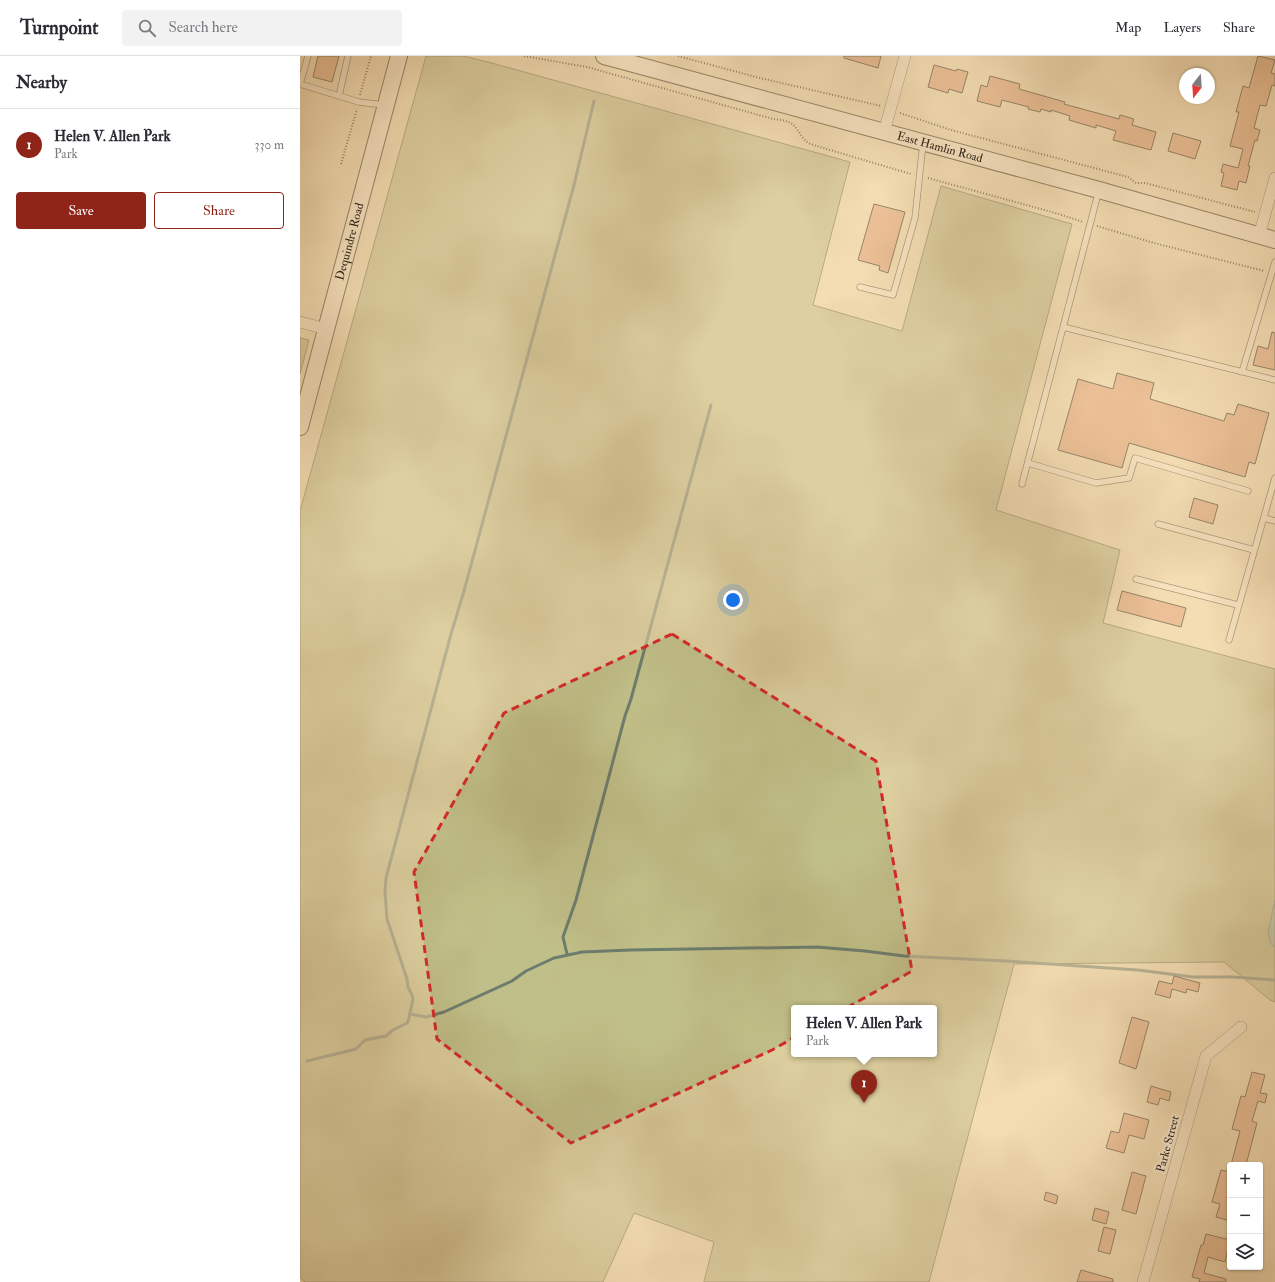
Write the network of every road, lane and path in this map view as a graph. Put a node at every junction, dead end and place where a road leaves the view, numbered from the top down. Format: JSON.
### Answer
{"nodes":[{"id":1,"x":308,"y":56,"type":"edge"},
{"id":2,"x":348,"y":56,"type":"edge"},
{"id":3,"x":399,"y":56,"type":"edge"},
{"id":4,"x":524,"y":56,"type":"edge"},
{"id":5,"x":604,"y":56,"type":"edge"},
{"id":6,"x":678,"y":56,"type":"edge"},
{"id":7,"x":904,"y":56,"type":"edge"},
{"id":8,"x":338,"y":96,"type":"junction"},
{"id":9,"x":386,"y":106,"type":"junction"},
{"id":10,"x":879,"y":106,"type":"dead end"},
{"id":11,"x":904,"y":114,"type":"dead end"},
{"id":12,"x":884,"y":132,"type":"junction"},
{"id":13,"x":923,"y":143,"type":"junction"},
{"id":14,"x":920,"y":176,"type":"junction"},
{"id":15,"x":1275,"y":178,"type":"edge"},
{"id":16,"x":1099,"y":190,"type":"junction"},
{"id":17,"x":1251,"y":211,"type":"dead end"},
{"id":18,"x":1082,"y":222,"type":"dead end"},
{"id":19,"x":1098,"y":226,"type":"dead end"},
{"id":20,"x":1259,"y":236,"type":"junction"},
{"id":21,"x":1275,"y":240,"type":"edge"},
{"id":22,"x":1275,"y":262,"type":"edge"},
{"id":23,"x":1266,"y":272,"type":"dead end"},
{"id":24,"x":860,"y":287,"type":"dead end"},
{"id":25,"x":300,"y":322,"type":"edge"},
{"id":26,"x":1063,"y":327,"type":"junction"},
{"id":27,"x":326,"y":329,"type":"junction"},
{"id":28,"x":1242,"y":372,"type":"junction"},
{"id":29,"x":1275,"y":380,"type":"edge"},
{"id":30,"x":300,"y":427,"type":"edge"},
{"id":31,"x":1028,"y":463,"type":"junction"},
{"id":32,"x":1275,"y":478,"type":"edge"},
{"id":33,"x":1022,"y":484,"type":"dead end"},
{"id":34,"x":1248,"y":490,"type":"dead end"},
{"id":35,"x":1264,"y":518,"type":"junction"},
{"id":36,"x":1275,"y":521,"type":"edge"},
{"id":37,"x":1158,"y":524,"type":"dead end"},
{"id":38,"x":1254,"y":550,"type":"junction"},
{"id":39,"x":1136,"y":579,"type":"dead end"},
{"id":40,"x":1238,"y":605,"type":"junction"},
{"id":41,"x":1229,"y":640,"type":"dead end"},
{"id":42,"x":1241,"y":1027,"type":"dead end"},
{"id":43,"x":1144,"y":1282,"type":"edge"}],
"edges":[{"from":1,"to":8,"type":"lane"},
{"from":2,"to":8,"type":"lane"},
{"from":3,"to":9,"type":"street","name":"Dequindre Road"},
{"from":4,"to":14,"type":"path"},
{"from":5,"to":12,"type":"street","name":"East Hamlin Road"},
{"from":6,"to":10,"type":"path"},
{"from":7,"to":12,"type":"street"},
{"from":8,"to":9,"type":"lane"},
{"from":9,"to":27,"type":"street","name":"Dequindre Road"},
{"from":11,"to":17,"type":"path"},
{"from":12,"to":13,"type":"street","name":"East Hamlin Road"},
{"from":13,"to":14,"type":"lane"},
{"from":13,"to":16,"type":"street","name":"East Hamlin Road"},
{"from":14,"to":18,"type":"path"},
{"from":14,"to":24,"type":"lane"},
{"from":15,"to":20,"type":"street"},
{"from":16,"to":20,"type":"street","name":"East Hamlin Road"},
{"from":16,"to":26,"type":"lane"},
{"from":19,"to":23,"type":"path"},
{"from":20,"to":21,"type":"street","name":"East Hamlin Road"},
{"from":22,"to":28,"type":"lane"},
{"from":25,"to":27,"type":"street"},
{"from":26,"to":28,"type":"lane"},
{"from":26,"to":31,"type":"lane"},
{"from":27,"to":30,"type":"street","name":"Dequindre Road"},
{"from":28,"to":29,"type":"lane"},
{"from":31,"to":33,"type":"lane"},
{"from":31,"to":34,"type":"lane"},
{"from":32,"to":35,"type":"lane"},
{"from":35,"to":36,"type":"lane"},
{"from":35,"to":38,"type":"lane"},
{"from":37,"to":38,"type":"lane"},
{"from":38,"to":40,"type":"lane"},
{"from":39,"to":40,"type":"lane"},
{"from":40,"to":41,"type":"lane"},
{"from":42,"to":43,"type":"street","name":"Parke Street"}]}
